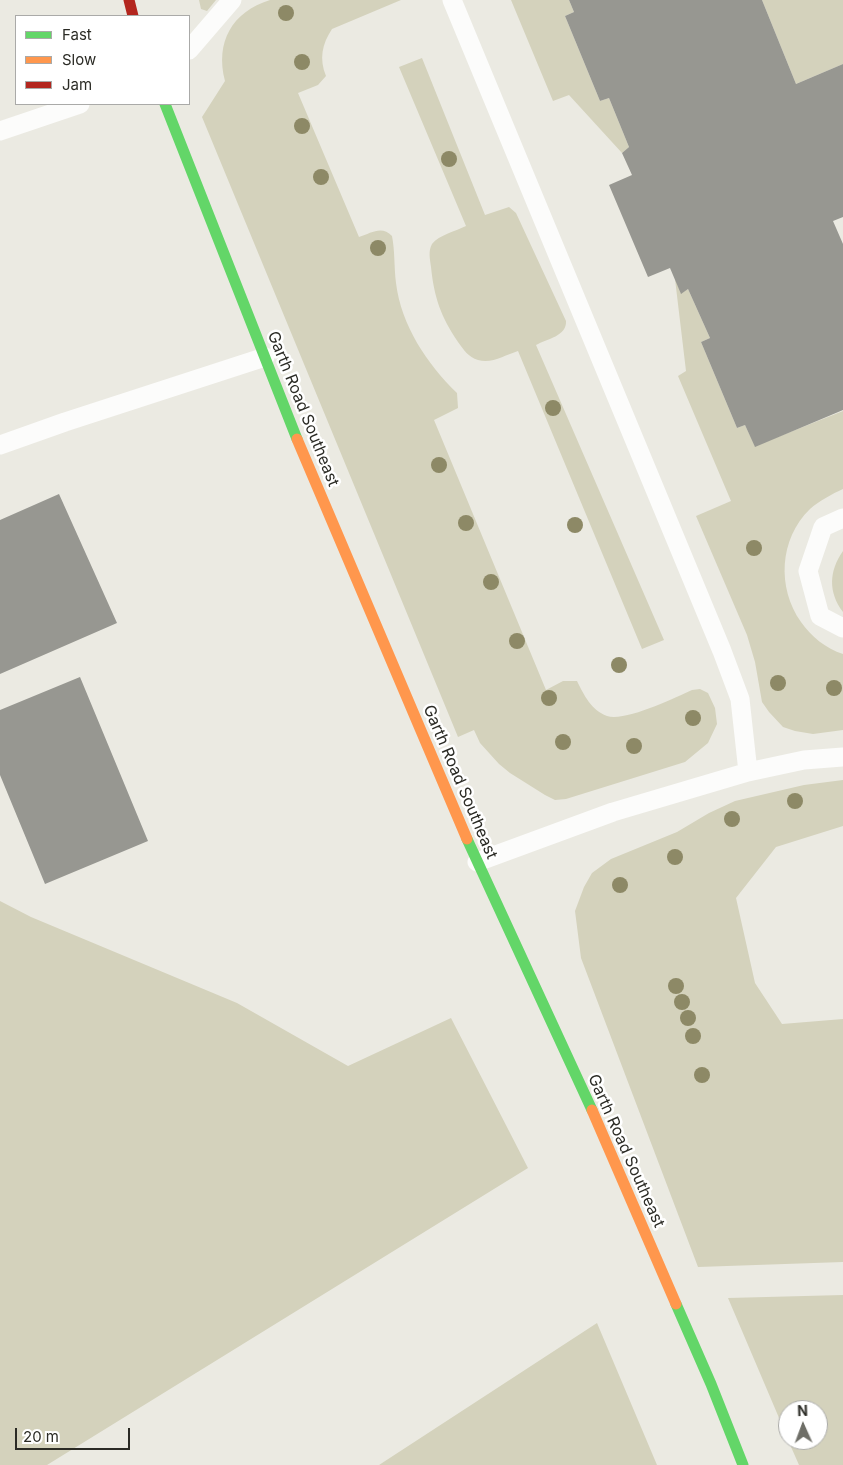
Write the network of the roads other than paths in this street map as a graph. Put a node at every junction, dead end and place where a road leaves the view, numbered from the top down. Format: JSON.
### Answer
{"nodes":[{"id":1,"x":129,"y":0,"type":"edge"},
{"id":2,"x":232,"y":0,"type":"edge"},
{"id":3,"x":452,"y":0,"type":"edge"},
{"id":4,"x":133,"y":15,"type":"edge"},
{"id":5,"x":190,"y":49,"type":"edge"},
{"id":6,"x":77,"y":105,"type":"edge"},
{"id":7,"x":170,"y":108,"type":"edge"},
{"id":8,"x":0,"y":131,"type":"edge"},
{"id":9,"x":265,"y":357,"type":"junction"},
{"id":10,"x":0,"y":445,"type":"edge"},
{"id":11,"x":843,"y":518,"type":"edge"},
{"id":12,"x":843,"y":628,"type":"edge"},
{"id":13,"x":843,"y":757,"type":"edge"},
{"id":14,"x":748,"y":772,"type":"junction"},
{"id":15,"x":477,"y":862,"type":"junction"},
{"id":16,"x":743,"y":1465,"type":"edge"}],
"edges":[{"from":1,"to":4,"type":"street"},
{"from":2,"to":5,"type":"lane"},
{"from":3,"to":14,"type":"lane"},
{"from":6,"to":8,"type":"lane"},
{"from":7,"to":9,"type":"street","name":"Garth Road Southeast"},
{"from":9,"to":10,"type":"lane"},
{"from":9,"to":15,"type":"street","name":"Garth Road Southeast"},
{"from":11,"to":12,"type":"lane"},
{"from":13,"to":14,"type":"lane"},
{"from":14,"to":15,"type":"lane"},
{"from":15,"to":16,"type":"street","name":"Garth Road Southeast"}]}
